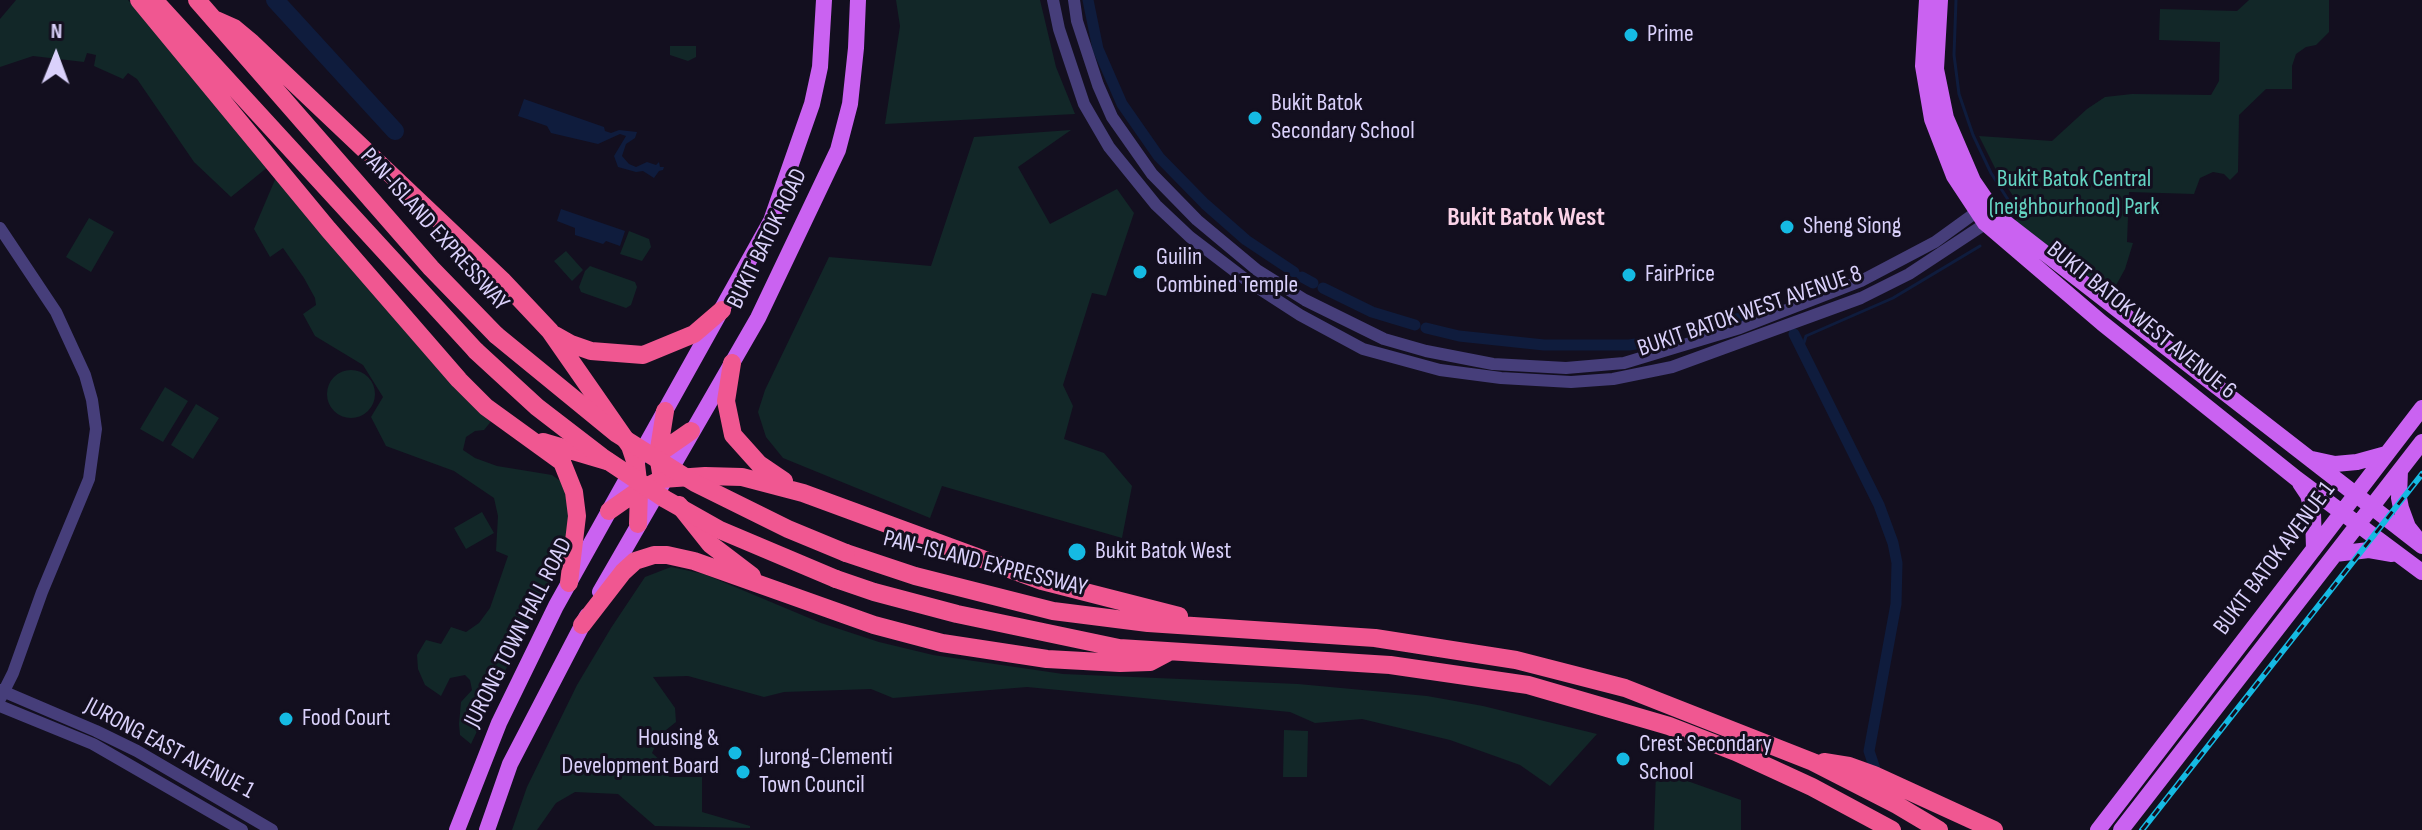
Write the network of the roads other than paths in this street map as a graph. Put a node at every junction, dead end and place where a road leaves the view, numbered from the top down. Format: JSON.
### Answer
{"nodes":[{"id":1,"x":139,"y":0,"type":"edge"},
{"id":2,"x":154,"y":0,"type":"edge"},
{"id":3,"x":197,"y":0,"type":"edge"},
{"id":4,"x":824,"y":0,"type":"edge"},
{"id":5,"x":858,"y":0,"type":"edge"},
{"id":6,"x":1053,"y":0,"type":"edge"},
{"id":7,"x":1074,"y":0,"type":"edge"},
{"id":8,"x":1927,"y":0,"type":"edge"},
{"id":9,"x":1940,"y":0,"type":"edge"},
{"id":10,"x":216,"y":20,"type":"junction"},
{"id":11,"x":1170,"y":193,"type":"junction"},
{"id":12,"x":1156,"y":205,"type":"junction"},
{"id":13,"x":1986,"y":214,"type":"junction"},
{"id":14,"x":0,"y":228,"type":"edge"},
{"id":15,"x":722,"y":310,"type":"junction"},
{"id":16,"x":550,"y":331,"type":"junction"},
{"id":17,"x":732,"y":363,"type":"junction"},
{"id":18,"x":2422,"y":408,"type":"edge"},
{"id":19,"x":665,"y":411,"type":"junction"},
{"id":20,"x":691,"y":431,"type":"junction"},
{"id":21,"x":529,"y":437,"type":"junction"},
{"id":22,"x":2422,"y":442,"type":"edge"},
{"id":23,"x":2386,"y":454,"type":"junction"},
{"id":24,"x":658,"y":455,"type":"junction"},
{"id":25,"x":2306,"y":458,"type":"junction"},
{"id":26,"x":636,"y":464,"type":"junction"},
{"id":27,"x":2400,"y":470,"type":"junction"},
{"id":28,"x":662,"y":479,"type":"junction"},
{"id":29,"x":2297,"y":479,"type":"junction"},
{"id":30,"x":639,"y":490,"type":"junction"},
{"id":31,"x":803,"y":493,"type":"junction"},
{"id":32,"x":2355,"y":494,"type":"junction"},
{"id":33,"x":2372,"y":507,"type":"junction"},
{"id":34,"x":609,"y":511,"type":"junction"},
{"id":35,"x":2342,"y":511,"type":"junction"},
{"id":36,"x":638,"y":524,"type":"junction"},
{"id":37,"x":2359,"y":524,"type":"junction"},
{"id":38,"x":2422,"y":545,"type":"edge"},
{"id":39,"x":2314,"y":550,"type":"junction"},
{"id":40,"x":2335,"y":554,"type":"junction"},
{"id":41,"x":2400,"y":557,"type":"junction"},
{"id":42,"x":2422,"y":572,"type":"edge"},
{"id":43,"x":569,"y":583,"type":"junction"},
{"id":44,"x":771,"y":589,"type":"junction"},
{"id":45,"x":582,"y":625,"type":"junction"},
{"id":46,"x":1280,"y":630,"type":"junction"},
{"id":47,"x":1167,"y":653,"type":"junction"},
{"id":48,"x":3,"y":698,"type":"edge"},
{"id":49,"x":1879,"y":783,"type":"junction"},
{"id":50,"x":1889,"y":828,"type":"edge"},
{"id":51,"x":242,"y":830,"type":"edge"},
{"id":52,"x":272,"y":830,"type":"edge"},
{"id":53,"x":457,"y":830,"type":"edge"},
{"id":54,"x":487,"y":830,"type":"edge"},
{"id":55,"x":1939,"y":830,"type":"edge"},
{"id":56,"x":1994,"y":830,"type":"edge"},
{"id":57,"x":2098,"y":830,"type":"edge"},
{"id":58,"x":2121,"y":830,"type":"edge"}],
"edges":[{"from":1,"to":21,"type":"highway"},
{"from":2,"to":47,"type":"highway","name":"PAN-ISLAND EXPRESSWAY","bridge":true},
{"from":3,"to":10,"type":"highway","name":"PAN-ISLAND EXPRESSWAY"},
{"from":4,"to":15,"type":"main road","name":"BUKIT BATOK ROAD"},
{"from":5,"to":17,"type":"main road","name":"BUKIT BATOK ROAD"},
{"from":6,"to":12,"type":"street","name":"BUKIT BATOK WEST AVENUE 8"},
{"from":7,"to":11,"type":"street","name":"BUKIT BATOK WEST AVENUE 8"},
{"from":8,"to":13,"type":"main road","name":"BUKIT BATOK WEST AVENUE 6"},
{"from":9,"to":13,"type":"main road","name":"BUKIT BATOK WEST AVENUE 6"},
{"from":10,"to":16,"type":"highway"},
{"from":10,"to":46,"type":"highway","name":"PAN-ISLAND EXPRESSWAY","bridge":true},
{"from":11,"to":12,"type":"street"},
{"from":11,"to":13,"type":"street","name":"BUKIT BATOK WEST AVENUE 8"},
{"from":12,"to":13,"type":"street","name":"BUKIT BATOK WEST AVENUE 8"},
{"from":13,"to":25,"type":"main road","name":"BUKIT BATOK WEST AVENUE 6"},
{"from":13,"to":29,"type":"main road","name":"BUKIT BATOK WEST AVENUE 6"},
{"from":14,"to":48,"type":"street"},
{"from":15,"to":16,"type":"highway"},
{"from":15,"to":19,"type":"main road","name":"BUKIT BATOK ROAD"},
{"from":16,"to":26,"type":"highway"},
{"from":17,"to":20,"type":"main road","name":"BUKIT BATOK ROAD"},
{"from":17,"to":31,"type":"highway"},
{"from":18,"to":23,"type":"main road","name":"BUKIT BATOK AVENUE 1"},
{"from":19,"to":24,"type":"highway"},
{"from":19,"to":26,"type":"main road","name":"BUKIT BATOK ROAD"},
{"from":20,"to":24,"type":"highway"},
{"from":20,"to":28,"type":"main road","name":"BUKIT BATOK ROAD"},
{"from":21,"to":26,"type":"highway"},
{"from":21,"to":43,"type":"highway"},
{"from":22,"to":27,"type":"main road","name":"BUKIT BATOK AVENUE 1"},
{"from":23,"to":25,"type":"main road"},
{"from":23,"to":32,"type":"main road","name":"BUKIT BATOK AVENUE 1"},
{"from":24,"to":26,"type":"highway"},
{"from":24,"to":28,"type":"highway"},
{"from":25,"to":32,"type":"main road","name":"BUKIT BATOK WEST AVENUE 6"},
{"from":26,"to":30,"type":"highway"},
{"from":26,"to":34,"type":"main road","name":"JURONG TOWN HALL ROAD"},
{"from":27,"to":33,"type":"main road","name":"BUKIT BATOK AVENUE 1"},
{"from":27,"to":38,"type":"main road"},
{"from":28,"to":30,"type":"highway"},
{"from":28,"to":31,"type":"highway"},
{"from":28,"to":36,"type":"main road"},
{"from":28,"to":44,"type":"highway"},
{"from":29,"to":35,"type":"main road","name":"BUKIT BATOK WEST AVENUE 6"},
{"from":29,"to":39,"type":"main road"},
{"from":30,"to":34,"type":"highway"},
{"from":30,"to":36,"type":"highway"},
{"from":31,"to":46,"type":"highway"},
{"from":32,"to":33,"type":"main road","name":"BUKIT BATOK WEST AVENUE 6"},
{"from":32,"to":35,"type":"main road","name":"BUKIT BATOK AVENUE 1"},
{"from":33,"to":37,"type":"main road","name":"BUKIT BATOK AVENUE 1"},
{"from":33,"to":38,"type":"main road","name":"BUKIT BATOK WEST AVENUE 6"},
{"from":34,"to":43,"type":"main road","name":"JURONG TOWN HALL ROAD"},
{"from":35,"to":37,"type":"main road","name":"BUKIT BATOK WEST AVENUE 6"},
{"from":35,"to":39,"type":"main road","name":"BUKIT BATOK AVENUE 1"},
{"from":36,"to":45,"type":"main road"},
{"from":37,"to":40,"type":"main road","name":"BUKIT BATOK AVENUE 1"},
{"from":37,"to":41,"type":"main road","name":"BUKIT BATOK WEST AVENUE 6"},
{"from":39,"to":57,"type":"main road","name":"BUKIT BATOK AVENUE 1"},
{"from":40,"to":41,"type":"main road"},
{"from":40,"to":58,"type":"main road","name":"BUKIT BATOK AVENUE 1"},
{"from":41,"to":42,"type":"main road","name":"BUKIT BATOK WEST AVENUE 6"},
{"from":43,"to":53,"type":"main road","name":"JURONG TOWN HALL ROAD"},
{"from":44,"to":45,"type":"highway"},
{"from":44,"to":47,"type":"highway"},
{"from":45,"to":54,"type":"main road"},
{"from":46,"to":49,"type":"highway","name":"PAN-ISLAND EXPRESSWAY"},
{"from":47,"to":50,"type":"highway","name":"PAN-ISLAND EXPRESSWAY"},
{"from":48,"to":51,"type":"street","name":"JURONG EAST AVENUE 1"},
{"from":48,"to":52,"type":"street","name":"JURONG EAST AVENUE 1"},
{"from":49,"to":55,"type":"highway"},
{"from":49,"to":56,"type":"highway"}]}
